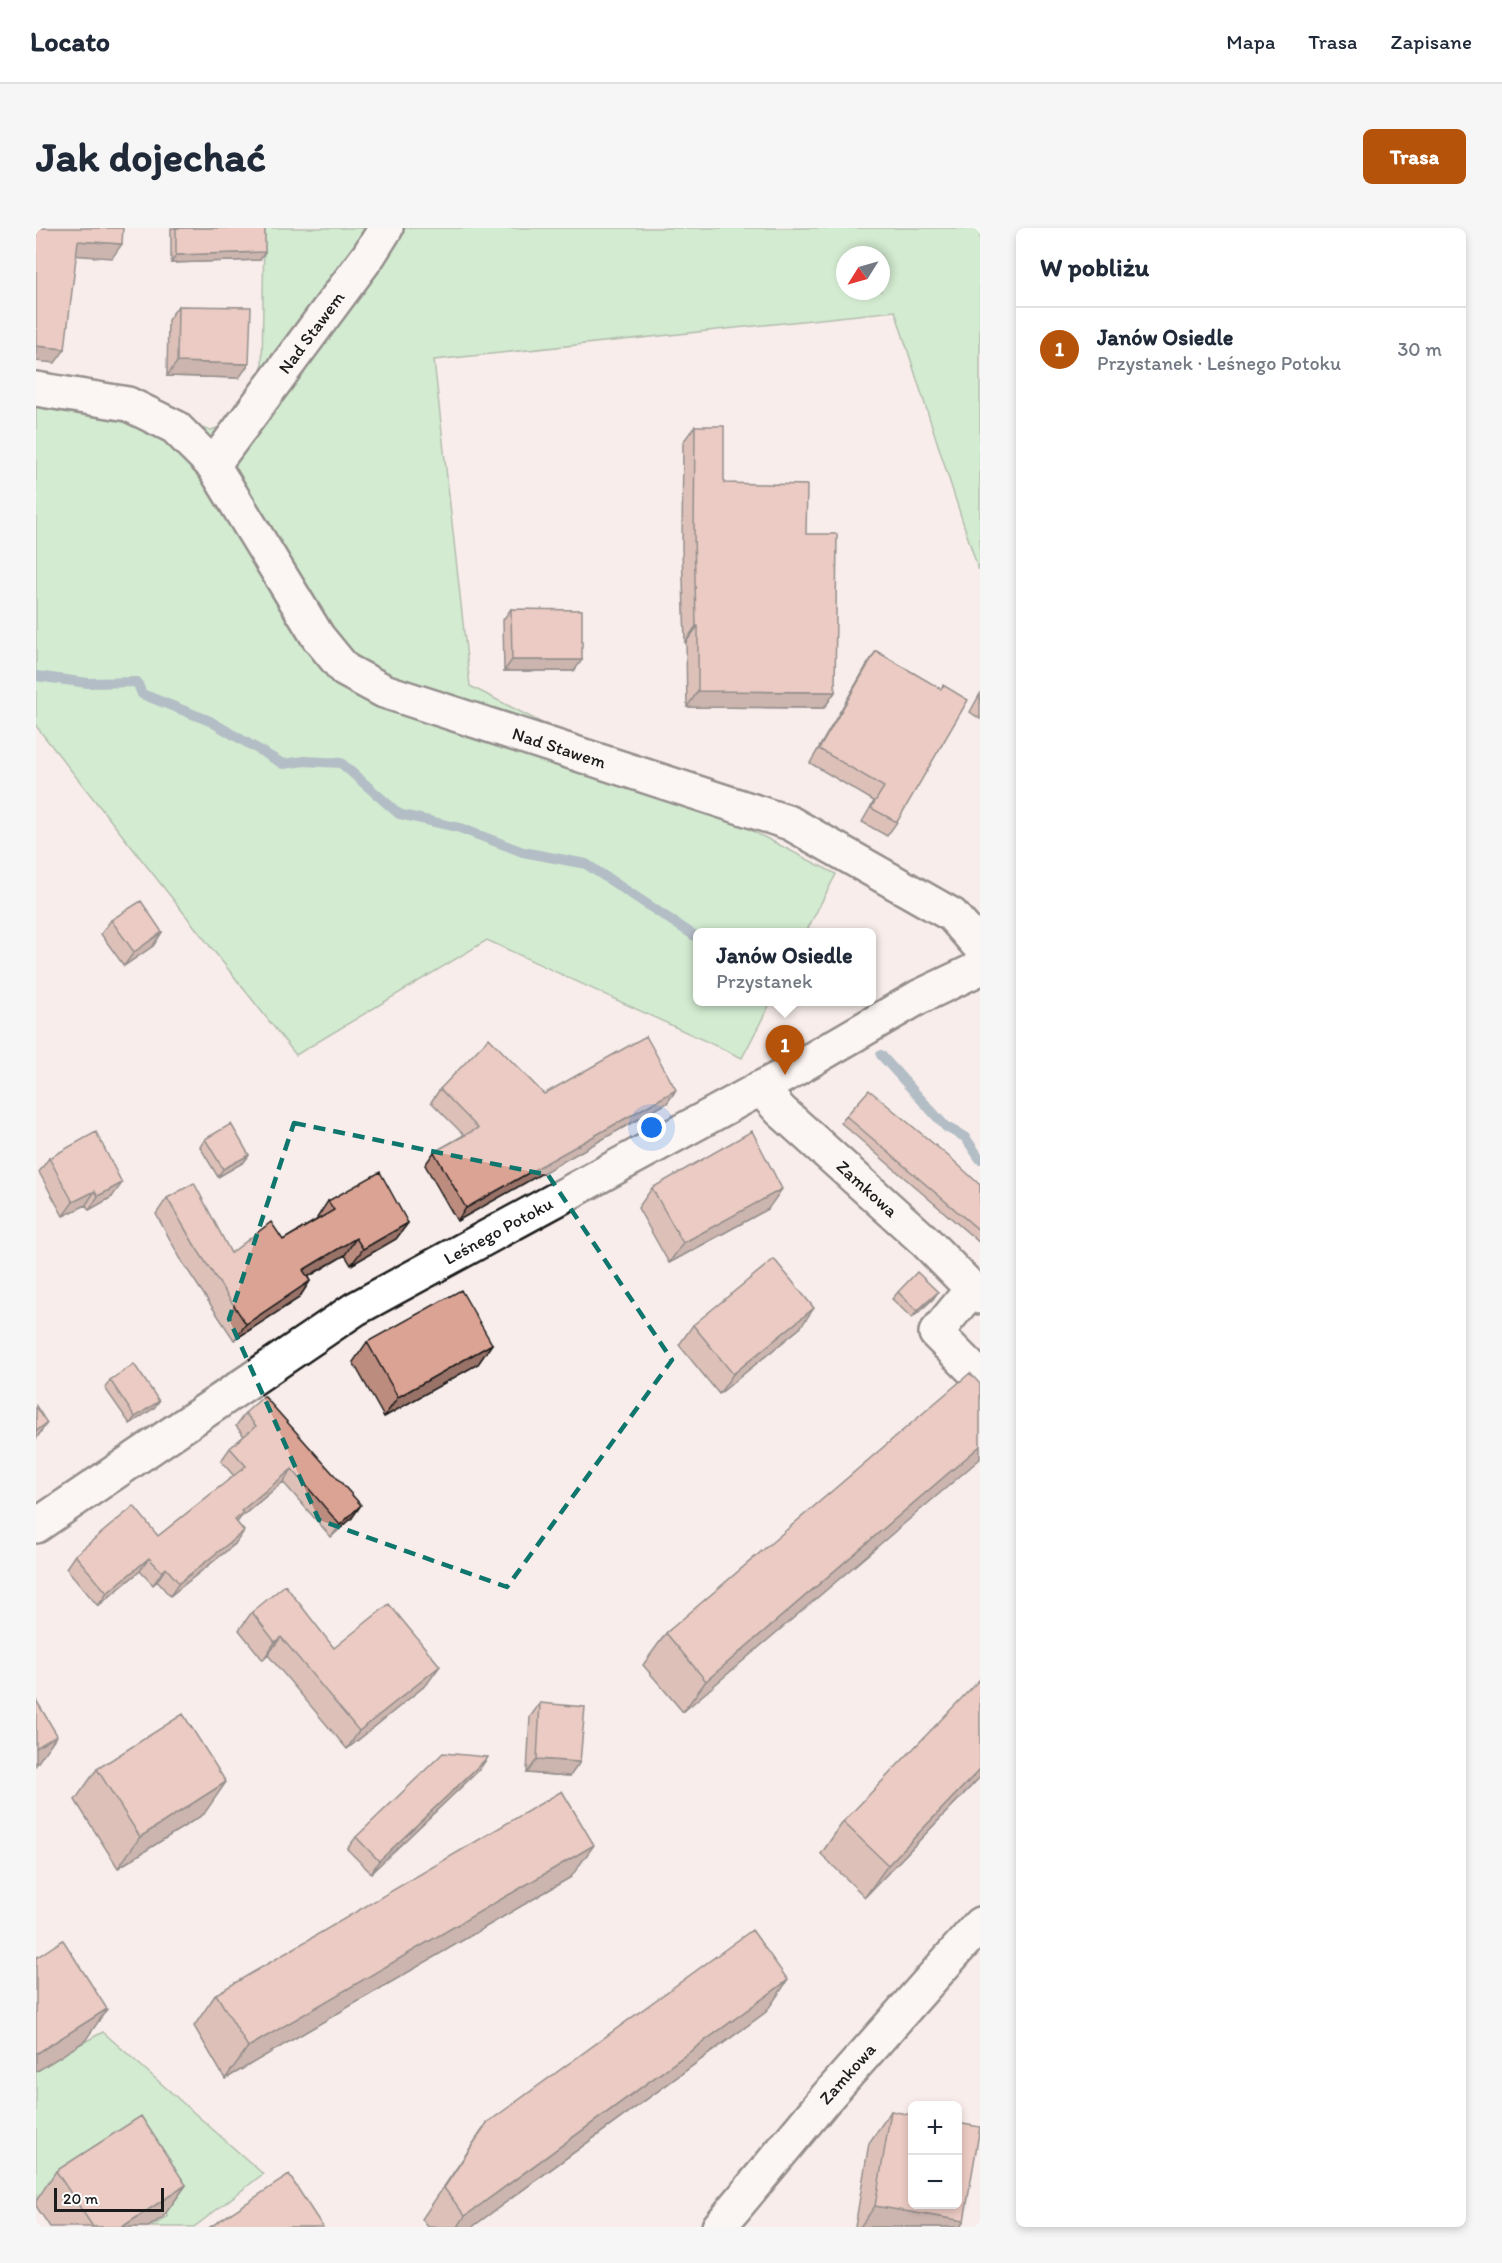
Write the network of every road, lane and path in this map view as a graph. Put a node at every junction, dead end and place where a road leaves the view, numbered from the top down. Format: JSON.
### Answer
{"nodes":[{"id":1,"x":386,"y":228,"type":"edge"},
{"id":2,"x":36,"y":389,"type":"edge"},
{"id":3,"x":213,"y":465,"type":"junction"},
{"id":4,"x":980,"y":947,"type":"edge"},
{"id":5,"x":980,"y":968,"type":"edge"},
{"id":6,"x":760,"y":1089,"type":"junction"},
{"id":7,"x":976,"y":1293,"type":"edge"},
{"id":8,"x":980,"y":1377,"type":"edge"},
{"id":9,"x":36,"y":1526,"type":"edge"},
{"id":10,"x":980,"y":1924,"type":"edge"},
{"id":11,"x":719,"y":2227,"type":"edge"}],
"edges":[{"from":1,"to":3,"type":"street","name":"Nad Stawem"},
{"from":2,"to":3,"type":"street","name":"Nad Stawem"},
{"from":3,"to":4,"type":"street","name":"Nad Stawem"},
{"from":5,"to":6,"type":"street","name":"Leśnego Potoku"},
{"from":6,"to":7,"type":"street","name":"Zamkowa"},
{"from":6,"to":9,"type":"street","name":"Leśnego Potoku"},
{"from":7,"to":8,"type":"street","name":"Zamkowa"},
{"from":10,"to":11,"type":"street","name":"Zamkowa"}]}
